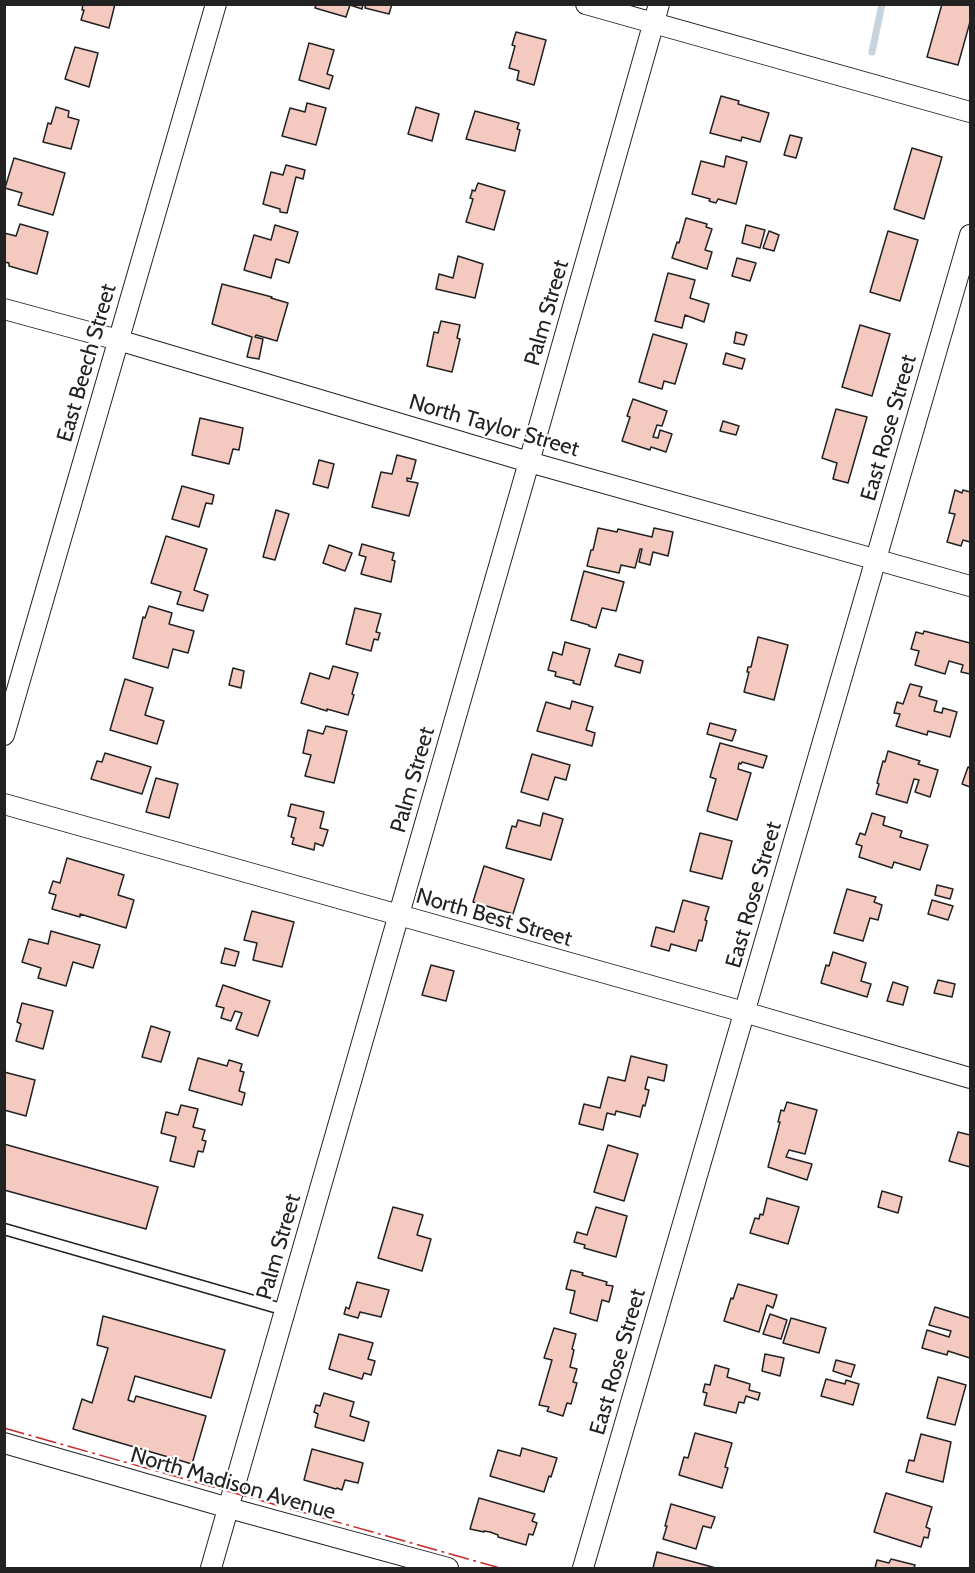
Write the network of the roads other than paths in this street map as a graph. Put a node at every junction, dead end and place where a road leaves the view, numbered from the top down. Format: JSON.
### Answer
{"nodes":[{"id":1,"x":216,"y":4,"type":"edge"},
{"id":2,"x":586,"y":4,"type":"edge"},
{"id":3,"x":657,"y":14,"type":"edge"},
{"id":4,"x":970,"y":112,"type":"edge"},
{"id":5,"x":970,"y":235,"type":"edge"},
{"id":6,"x":4,"y":309,"type":"edge"},
{"id":7,"x":118,"y":340,"type":"junction"},
{"id":8,"x":530,"y":462,"type":"junction"},
{"id":9,"x":876,"y":560,"type":"junction"},
{"id":10,"x":970,"y":586,"type":"edge"},
{"id":11,"x":4,"y":735,"type":"edge"},
{"id":12,"x":4,"y":804,"type":"edge"},
{"id":13,"x":399,"y":916,"type":"junction"},
{"id":14,"x":744,"y":1012,"type":"junction"},
{"id":15,"x":970,"y":1078,"type":"edge"},
{"id":16,"x":4,"y":1229,"type":"edge"},
{"id":17,"x":285,"y":1310,"type":"junction"},
{"id":18,"x":4,"y":1443,"type":"edge"},
{"id":19,"x":229,"y":1508,"type":"junction"},
{"id":20,"x":211,"y":1569,"type":"edge"},
{"id":21,"x":448,"y":1569,"type":"edge"},
{"id":22,"x":583,"y":1569,"type":"edge"}],
"edges":[{"from":1,"to":7,"type":"street","name":"East Beech Street"},
{"from":2,"to":3,"type":"street"},
{"from":3,"to":4,"type":"street"},
{"from":3,"to":8,"type":"street","name":"Palm Street"},
{"from":5,"to":9,"type":"street","name":"East Rose Street"},
{"from":6,"to":7,"type":"street","name":"North Taylor Street"},
{"from":7,"to":8,"type":"street","name":"North Taylor Street"},
{"from":7,"to":11,"type":"street","name":"East Beech Street"},
{"from":8,"to":9,"type":"street","name":"North Taylor Street"},
{"from":8,"to":13,"type":"street","name":"Palm Street"},
{"from":9,"to":10,"type":"street","name":"North Taylor Street"},
{"from":9,"to":14,"type":"street","name":"East Rose Street"},
{"from":12,"to":13,"type":"street","name":"North Best Street"},
{"from":13,"to":14,"type":"street","name":"North Best Street"},
{"from":13,"to":17,"type":"street","name":"Palm Street"},
{"from":14,"to":15,"type":"street","name":"North Best Street"},
{"from":14,"to":22,"type":"street","name":"East Rose Street"},
{"from":16,"to":17,"type":"lane"},
{"from":17,"to":19,"type":"street","name":"Palm Street"},
{"from":18,"to":19,"type":"street","name":"North Madison Avenue"},
{"from":19,"to":20,"type":"street","name":"Palm Street"},
{"from":19,"to":21,"type":"street","name":"North Madison Avenue"}]}
